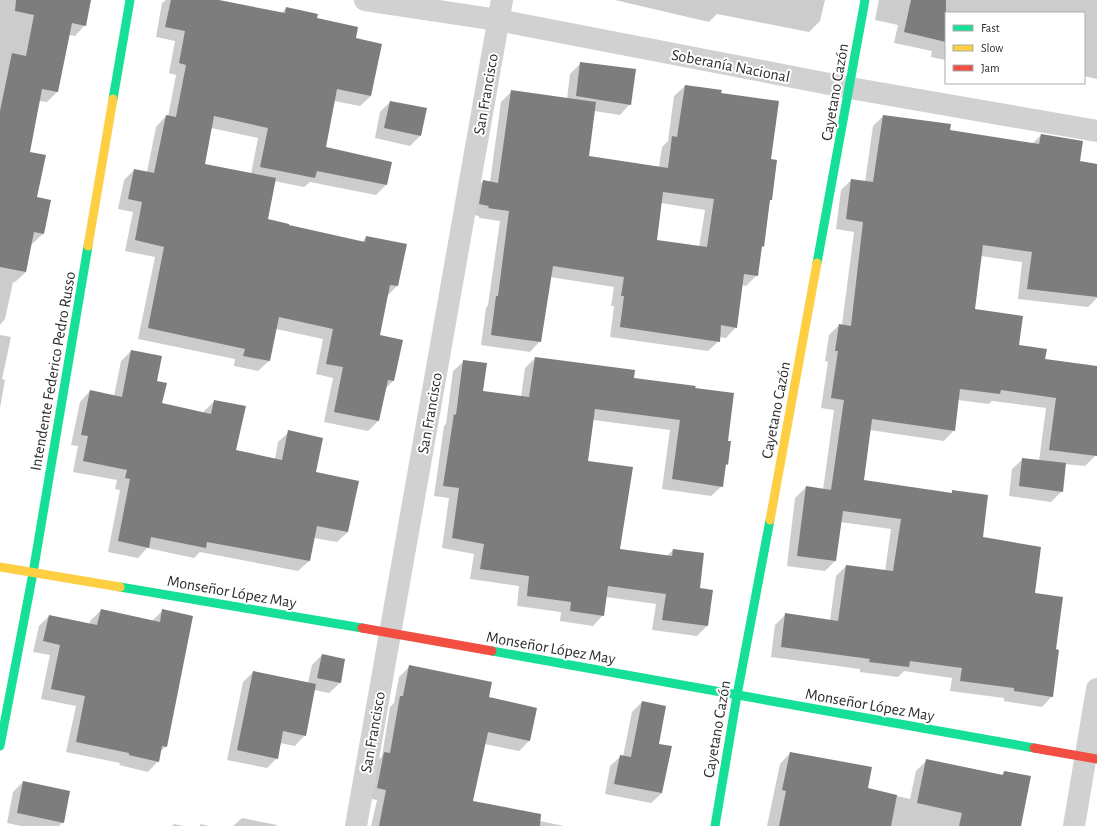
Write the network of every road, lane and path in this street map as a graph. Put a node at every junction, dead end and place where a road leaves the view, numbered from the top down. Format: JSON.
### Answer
{"nodes":[{"id":1,"x":130,"y":0,"type":"edge"},
{"id":2,"x":365,"y":0,"type":"edge"},
{"id":3,"x":865,"y":0,"type":"edge"},
{"id":4,"x":500,"y":10,"type":"edge"},
{"id":5,"x":850,"y":88,"type":"junction"},
{"id":6,"x":1097,"y":131,"type":"edge"},
{"id":7,"x":0,"y":566,"type":"edge"},
{"id":8,"x":33,"y":572,"type":"junction"},
{"id":9,"x":390,"y":633,"type":"junction"},
{"id":10,"x":1097,"y":689,"type":"edge"},
{"id":11,"x":737,"y":695,"type":"junction"},
{"id":12,"x":0,"y":746,"type":"edge"},
{"id":13,"x":1091,"y":758,"type":"edge"},
{"id":14,"x":356,"y":826,"type":"edge"},
{"id":15,"x":715,"y":826,"type":"edge"},
{"id":16,"x":1074,"y":826,"type":"edge"}],
"edges":[{"from":1,"to":8,"type":"street","name":"Intendente Federico Pedro Russo"},
{"from":2,"to":4,"type":"street","name":"Soberanía Nacional"},
{"from":3,"to":5,"type":"street","name":"Cayetano Cazón"},
{"from":4,"to":5,"type":"street","name":"Soberanía Nacional"},
{"from":4,"to":9,"type":"street","name":"San Francisco"},
{"from":5,"to":6,"type":"street","name":"Soberanía Nacional"},
{"from":5,"to":11,"type":"street","name":"Cayetano Cazón"},
{"from":7,"to":8,"type":"street","name":"Monseñor López May"},
{"from":8,"to":9,"type":"street","name":"Monseñor López May"},
{"from":8,"to":12,"type":"street","name":"Intendente Federico Pedro Russo"},
{"from":9,"to":11,"type":"street","name":"Monseñor López May"},
{"from":9,"to":14,"type":"street","name":"San Francisco"},
{"from":10,"to":13,"type":"street"},
{"from":11,"to":13,"type":"street","name":"Monseñor López May"},
{"from":11,"to":15,"type":"street","name":"Cayetano Cazón"},
{"from":13,"to":16,"type":"street"}]}
